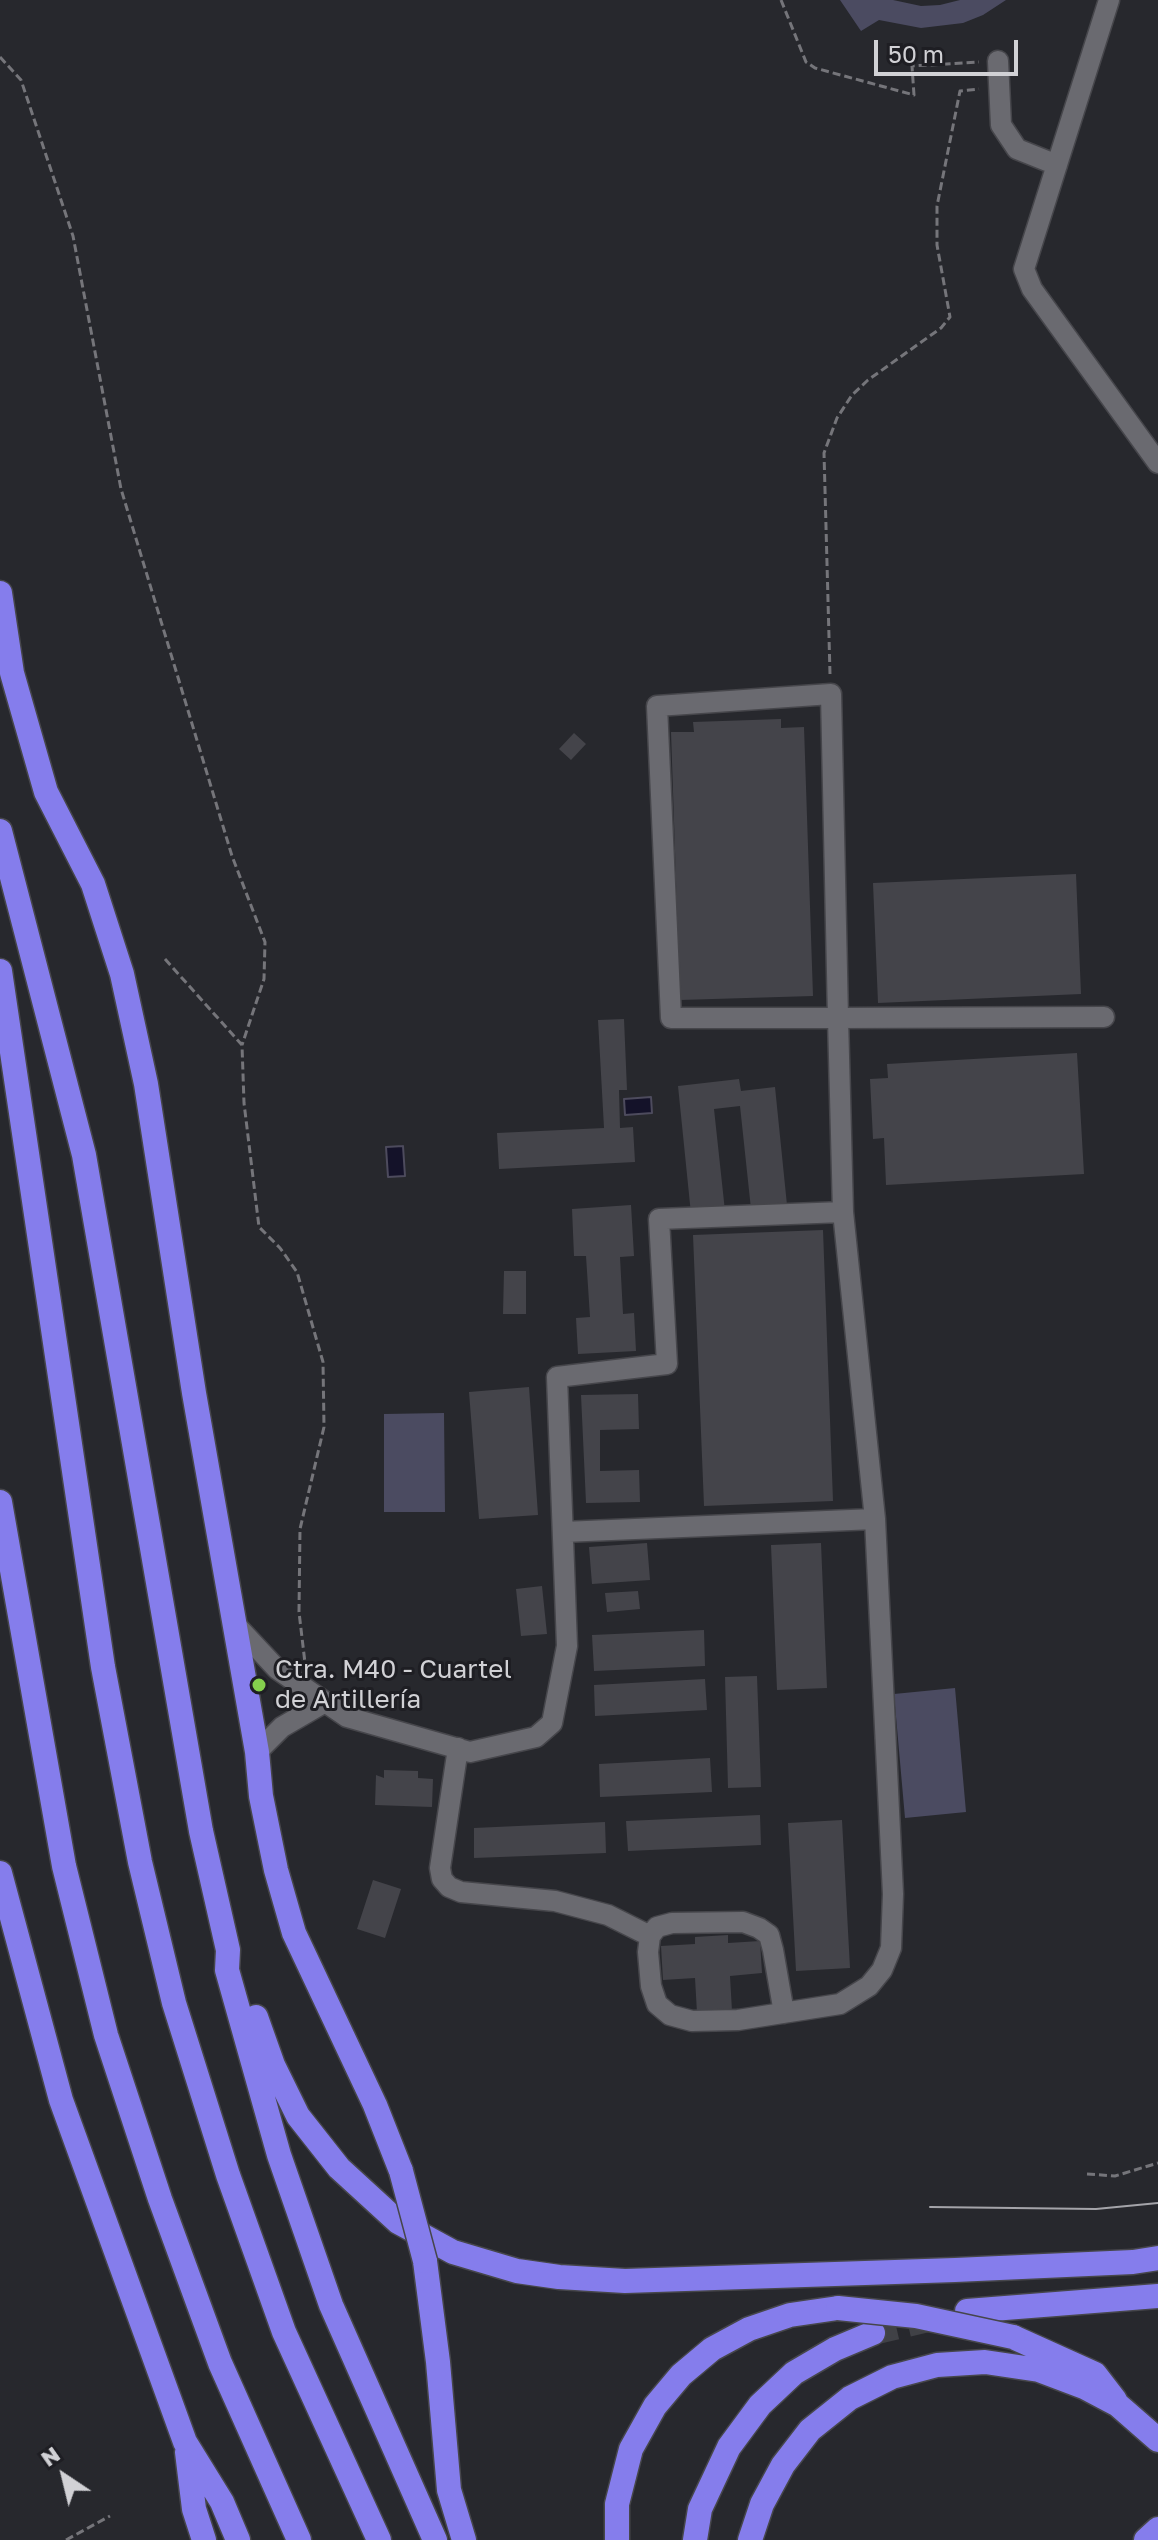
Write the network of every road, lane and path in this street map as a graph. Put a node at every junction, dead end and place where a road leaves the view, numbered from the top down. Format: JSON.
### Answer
{"nodes":[{"id":1,"x":781,"y":0,"type":"edge"},
{"id":2,"x":1109,"y":0,"type":"edge"},
{"id":3,"x":0,"y":57,"type":"edge"},
{"id":4,"x":998,"y":61,"type":"joint"},
{"id":5,"x":999,"y":87,"type":"junction"},
{"id":6,"x":1057,"y":165,"type":"junction"},
{"id":7,"x":1158,"y":463,"type":"edge"},
{"id":8,"x":0,"y":593,"type":"edge"},
{"id":9,"x":831,"y":694,"type":"junction"},
{"id":10,"x":0,"y":831,"type":"edge"},
{"id":11,"x":165,"y":959,"type":"dead end"},
{"id":12,"x":0,"y":971,"type":"edge"},
{"id":13,"x":1104,"y":1017,"type":"dead end"},
{"id":14,"x":838,"y":1018,"type":"junction"},
{"id":15,"x":242,"y":1045,"type":"junction"},
{"id":16,"x":843,"y":1212,"type":"junction"},
{"id":17,"x":0,"y":1502,"type":"edge"},
{"id":18,"x":875,"y":1519,"type":"junction"},
{"id":19,"x":563,"y":1532,"type":"junction"},
{"id":20,"x":234,"y":1623,"type":"junction"},
{"id":21,"x":317,"y":1696,"type":"junction"},
{"id":22,"x":458,"y":1748,"type":"junction"},
{"id":23,"x":257,"y":1752,"type":"junction"},
{"id":24,"x":0,"y":1873,"type":"edge"},
{"id":25,"x":650,"y":1936,"type":"junction"},
{"id":26,"x":228,"y":1950,"type":"junction"},
{"id":27,"x":784,"y":2013,"type":"junction"},
{"id":28,"x":1158,"y":2163,"type":"edge"},
{"id":29,"x":1087,"y":2174,"type":"dead end"},
{"id":30,"x":1158,"y":2258,"type":"edge"},
{"id":31,"x":1158,"y":2296,"type":"edge"},
{"id":32,"x":967,"y":2311,"type":"dead end"},
{"id":33,"x":873,"y":2333,"type":"tunnel mouth"},
{"id":34,"x":1118,"y":2405,"type":"junction"},
{"id":35,"x":1155,"y":2436,"type":"edge"},
{"id":36,"x":185,"y":2442,"type":"junction"},
{"id":37,"x":110,"y":2516,"type":"dead end"},
{"id":38,"x":1158,"y":2529,"type":"edge"},
{"id":39,"x":66,"y":2540,"type":"edge"},
{"id":40,"x":204,"y":2540,"type":"edge"},
{"id":41,"x":238,"y":2540,"type":"edge"},
{"id":42,"x":299,"y":2540,"type":"edge"},
{"id":43,"x":379,"y":2540,"type":"edge"},
{"id":44,"x":435,"y":2540,"type":"edge"},
{"id":45,"x":464,"y":2540,"type":"edge"},
{"id":46,"x":617,"y":2540,"type":"edge"},
{"id":47,"x":695,"y":2540,"type":"edge"},
{"id":48,"x":750,"y":2540,"type":"edge"},
{"id":49,"x":1146,"y":2540,"type":"edge"}],
"edges":[{"from":1,"to":4,"type":"path"},
{"from":2,"to":6,"type":"lane"},
{"from":3,"to":15,"type":"path"},
{"from":4,"to":5,"type":"lane"},
{"from":5,"to":6,"type":"lane"},
{"from":5,"to":9,"type":"path"},
{"from":6,"to":7,"type":"lane"},
{"from":8,"to":20,"type":"highway"},
{"from":9,"to":14,"type":"lane"},
{"from":9,"to":14,"type":"lane"},
{"from":10,"to":26,"type":"highway"},
{"from":11,"to":15,"type":"path"},
{"from":12,"to":43,"type":"highway"},
{"from":13,"to":14,"type":"lane"},
{"from":14,"to":16,"type":"lane"},
{"from":15,"to":21,"type":"path"},
{"from":16,"to":18,"type":"lane"},
{"from":16,"to":19,"type":"lane"},
{"from":17,"to":42,"type":"highway"},
{"from":18,"to":19,"type":"lane"},
{"from":18,"to":27,"type":"lane"},
{"from":19,"to":22,"type":"lane"},
{"from":20,"to":21,"type":"lane"},
{"from":20,"to":23,"type":"highway"},
{"from":21,"to":22,"type":"lane"},
{"from":21,"to":23,"type":"lane"},
{"from":22,"to":25,"type":"lane"},
{"from":23,"to":45,"type":"highway","bridge":true},
{"from":24,"to":36,"type":"highway"},
{"from":25,"to":27,"type":"lane"},
{"from":25,"to":27,"type":"lane"},
{"from":26,"to":30,"type":"highway"},
{"from":26,"to":44,"type":"highway"},
{"from":28,"to":29,"type":"path"},
{"from":31,"to":32,"type":"highway"},
{"from":33,"to":47,"type":"highway"},
{"from":34,"to":35,"type":"highway"},
{"from":34,"to":46,"type":"highway","bridge":true},
{"from":34,"to":48,"type":"highway"},
{"from":36,"to":40,"type":"highway"},
{"from":36,"to":41,"type":"highway"},
{"from":37,"to":39,"type":"path"},
{"from":38,"to":49,"type":"highway"}]}
